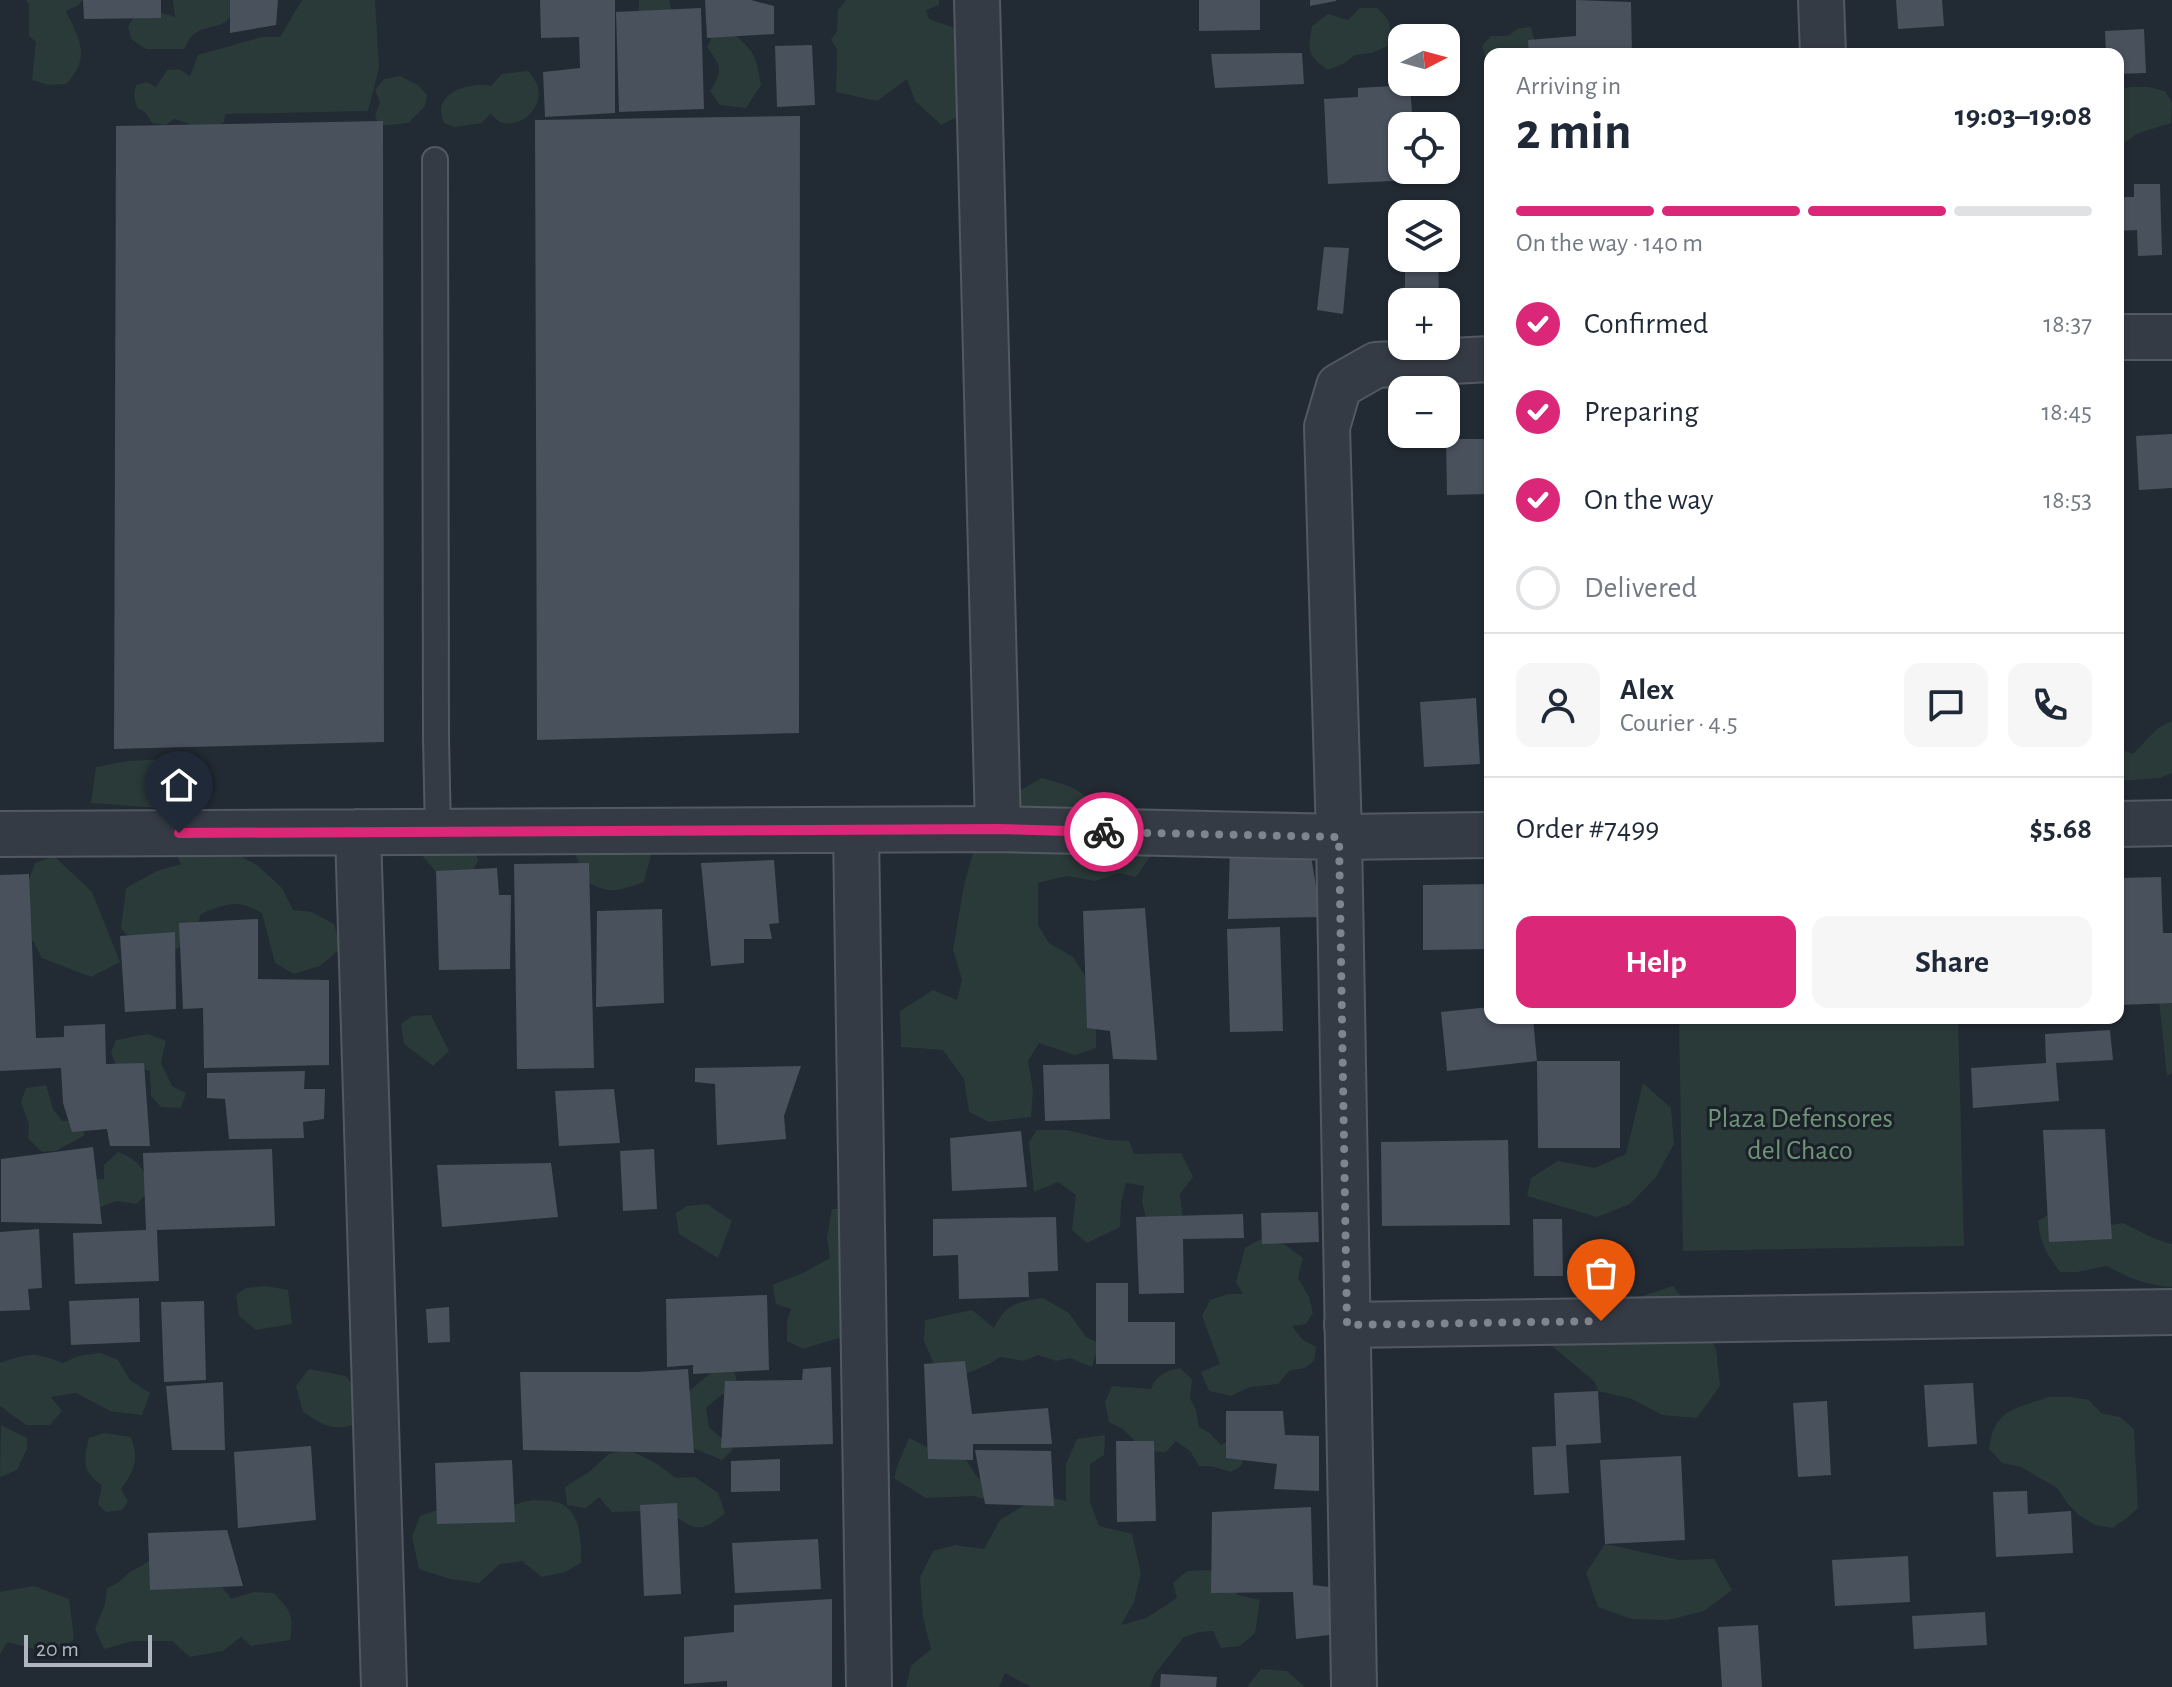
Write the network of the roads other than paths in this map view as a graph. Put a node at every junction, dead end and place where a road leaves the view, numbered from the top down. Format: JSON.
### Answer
{"nodes":[{"id":1,"x":977,"y":0,"type":"edge"},
{"id":2,"x":1821,"y":0,"type":"edge"},
{"id":3,"x":1823,"y":48,"type":"edge"},
{"id":4,"x":435,"y":160,"type":"dead end"},
{"id":5,"x":2124,"y":337,"type":"edge"},
{"id":6,"x":2172,"y":337,"type":"edge"},
{"id":7,"x":1484,"y":359,"type":"edge"},
{"id":8,"x":0,"y":809,"type":"edge"},
{"id":9,"x":2172,"y":823,"type":"edge"},
{"id":10,"x":2124,"y":824,"type":"edge"},
{"id":11,"x":998,"y":829,"type":"junction"},
{"id":12,"x":856,"y":831,"type":"junction"},
{"id":13,"x":358,"y":832,"type":"junction"},
{"id":14,"x":438,"y":832,"type":"junction"},
{"id":15,"x":0,"y":834,"type":"edge"},
{"id":16,"x":1484,"y":835,"type":"edge"},
{"id":17,"x":1339,"y":837,"type":"junction"},
{"id":18,"x":2172,"y":1312,"type":"edge"},
{"id":19,"x":1347,"y":1325,"type":"junction"},
{"id":20,"x":384,"y":1687,"type":"edge"},
{"id":21,"x":869,"y":1687,"type":"edge"},
{"id":22,"x":1354,"y":1687,"type":"edge"}],
"edges":[{"from":1,"to":11,"type":"street"},
{"from":2,"to":3,"type":"street"},
{"from":4,"to":14,"type":"lane"},
{"from":5,"to":6,"type":"street"},
{"from":7,"to":17,"type":"street"},
{"from":8,"to":15,"type":"street"},
{"from":9,"to":10,"type":"street"},
{"from":11,"to":12,"type":"street"},
{"from":11,"to":17,"type":"street"},
{"from":12,"to":14,"type":"street"},
{"from":12,"to":21,"type":"street"},
{"from":13,"to":14,"type":"street"},
{"from":13,"to":15,"type":"street"},
{"from":13,"to":20,"type":"street"},
{"from":16,"to":17,"type":"street"},
{"from":17,"to":19,"type":"street"},
{"from":18,"to":19,"type":"street"},
{"from":19,"to":22,"type":"street"}]}
